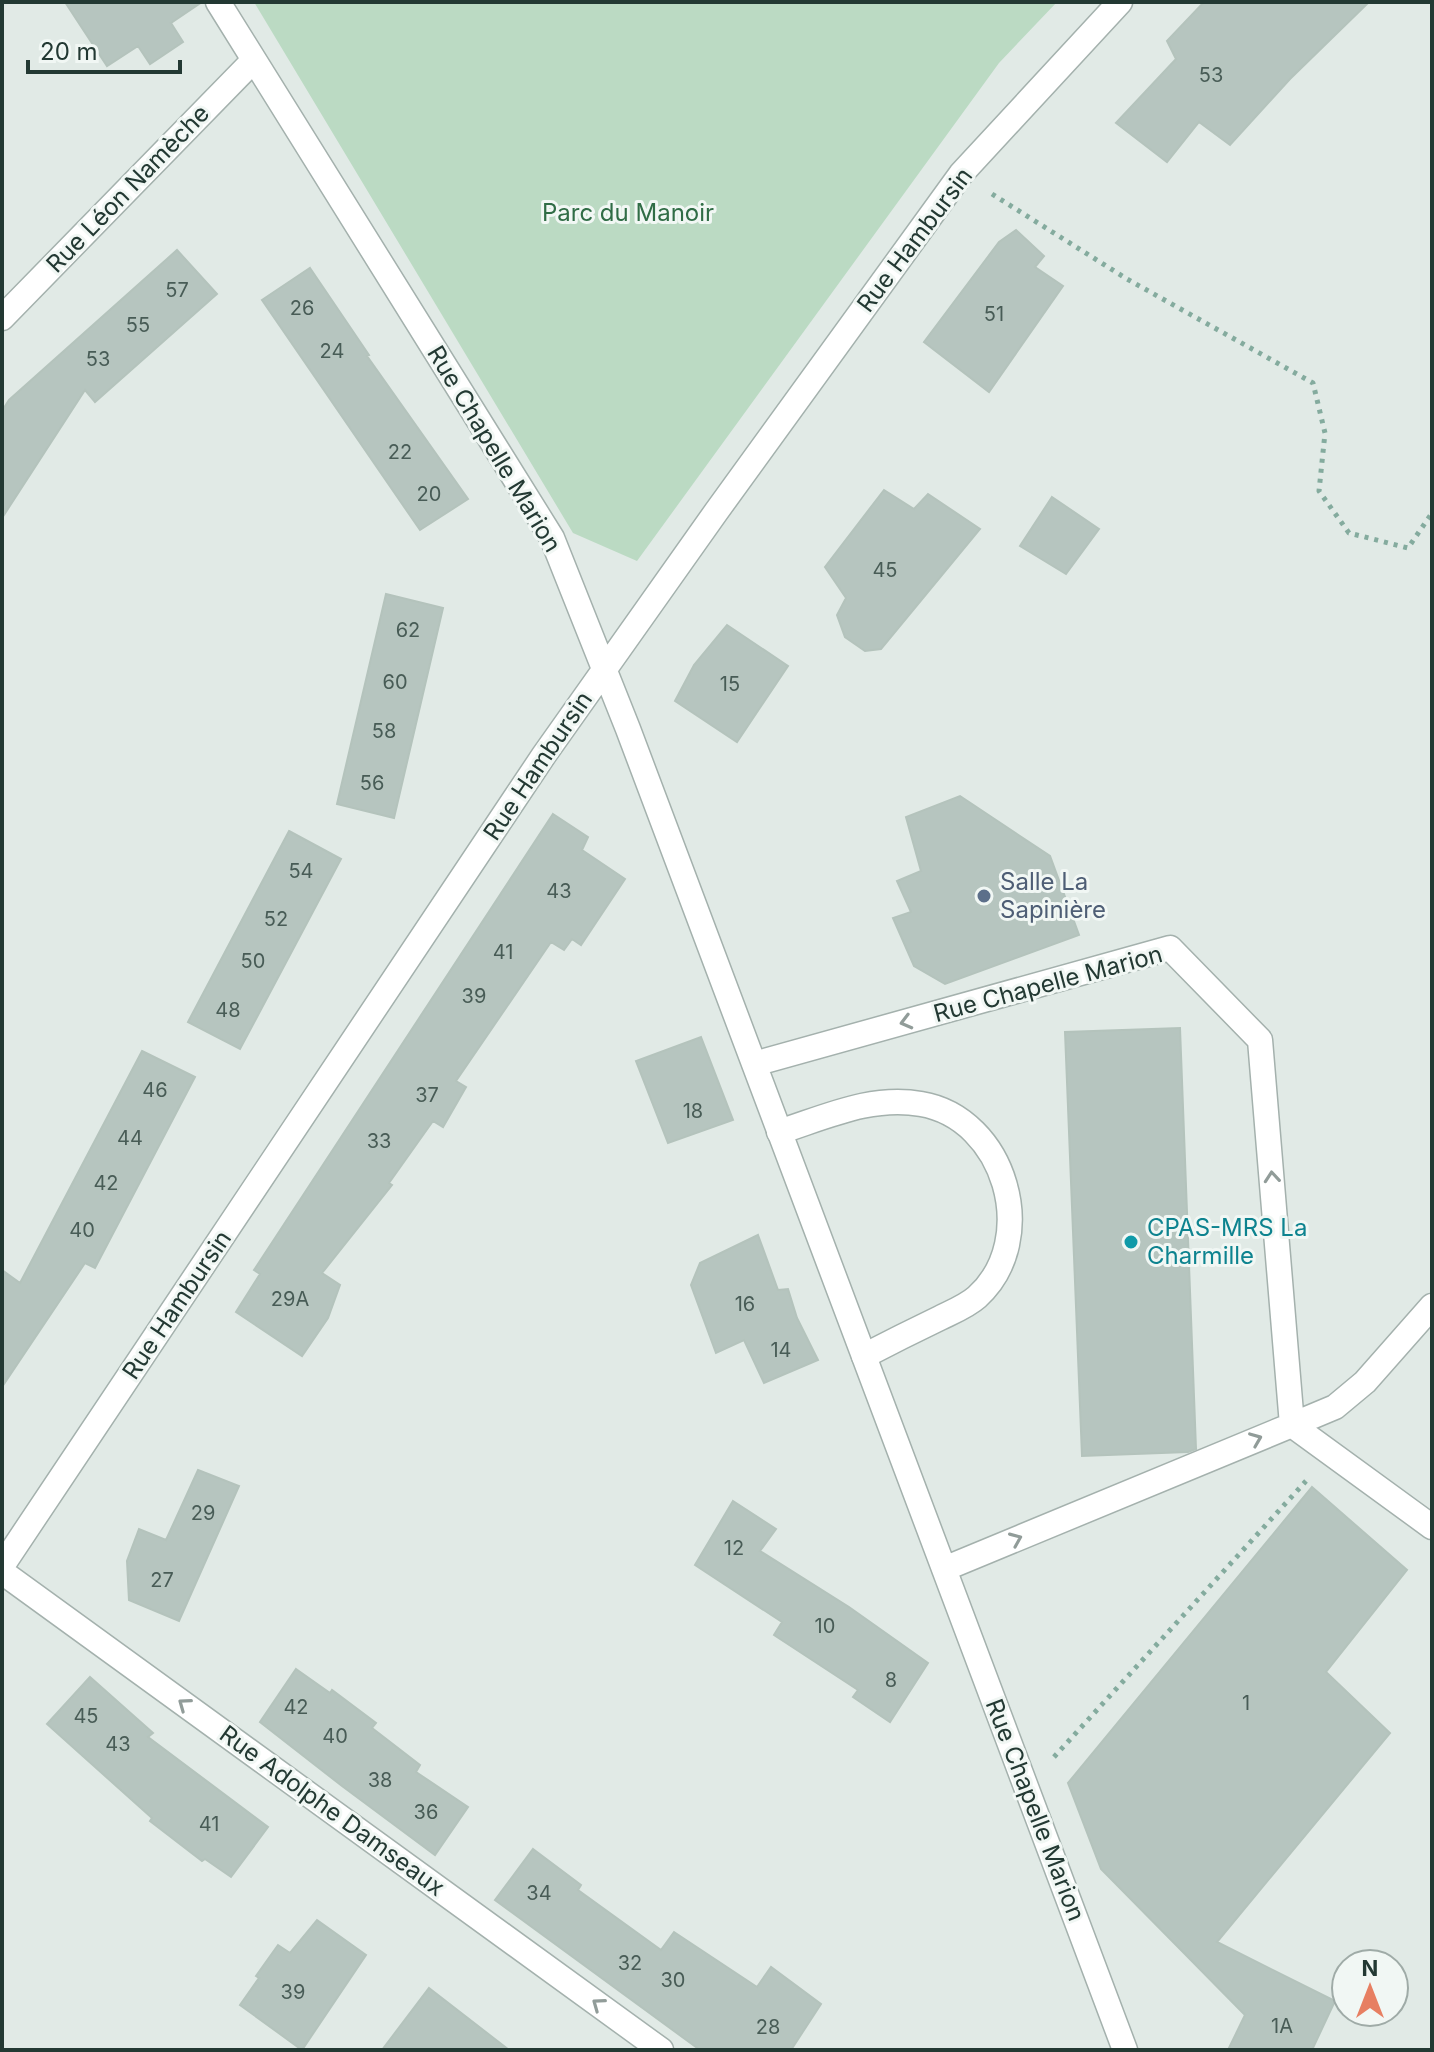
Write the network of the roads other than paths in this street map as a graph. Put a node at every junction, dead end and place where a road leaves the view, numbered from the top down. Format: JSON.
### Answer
{"nodes":[{"id":1,"x":218,"y":2,"type":"edge"},
{"id":2,"x":1120,"y":2,"type":"edge"},
{"id":3,"x":253,"y":61,"type":"junction"},
{"id":4,"x":2,"y":318,"type":"edge"},
{"id":5,"x":605,"y":668,"type":"junction"},
{"id":6,"x":754,"y":1064,"type":"junction"},
{"id":7,"x":779,"y":1132,"type":"junction"},
{"id":8,"x":1432,"y":1306,"type":"edge"},
{"id":9,"x":864,"y":1356,"type":"junction"},
{"id":10,"x":1292,"y":1425,"type":"junction"},
{"id":11,"x":1432,"y":1527,"type":"edge"},
{"id":12,"x":2,"y":1569,"type":"edge"},
{"id":13,"x":944,"y":1569,"type":"junction"},
{"id":14,"x":661,"y":2050,"type":"edge"},
{"id":15,"x":1125,"y":2050,"type":"edge"}],
"edges":[{"from":1,"to":3,"type":"street","name":"Rue Chapelle Marion"},
{"from":2,"to":5,"type":"street","name":"Rue Hambursin"},
{"from":3,"to":4,"type":"street","name":"Rue Léon Namèche"},
{"from":3,"to":5,"type":"street","name":"Rue Chapelle Marion"},
{"from":5,"to":6,"type":"street","name":"Rue Chapelle Marion"},
{"from":5,"to":12,"type":"street","name":"Rue Hambursin"},
{"from":6,"to":7,"type":"street","name":"Rue Chapelle Marion"},
{"from":10,"to":6,"type":"street","name":"Rue Chapelle Marion","one_way":true},
{"from":7,"to":9,"type":"street","name":"Rue Chapelle Marion"},
{"from":7,"to":9,"type":"street"},
{"from":8,"to":10,"type":"street"},
{"from":9,"to":13,"type":"street","name":"Rue Chapelle Marion"},
{"from":10,"to":11,"type":"street"},
{"from":13,"to":10,"type":"street","one_way":true},
{"from":14,"to":12,"type":"street","name":"Rue Adolphe Damseaux","one_way":true},
{"from":13,"to":15,"type":"street","name":"Rue Chapelle Marion"}]}
